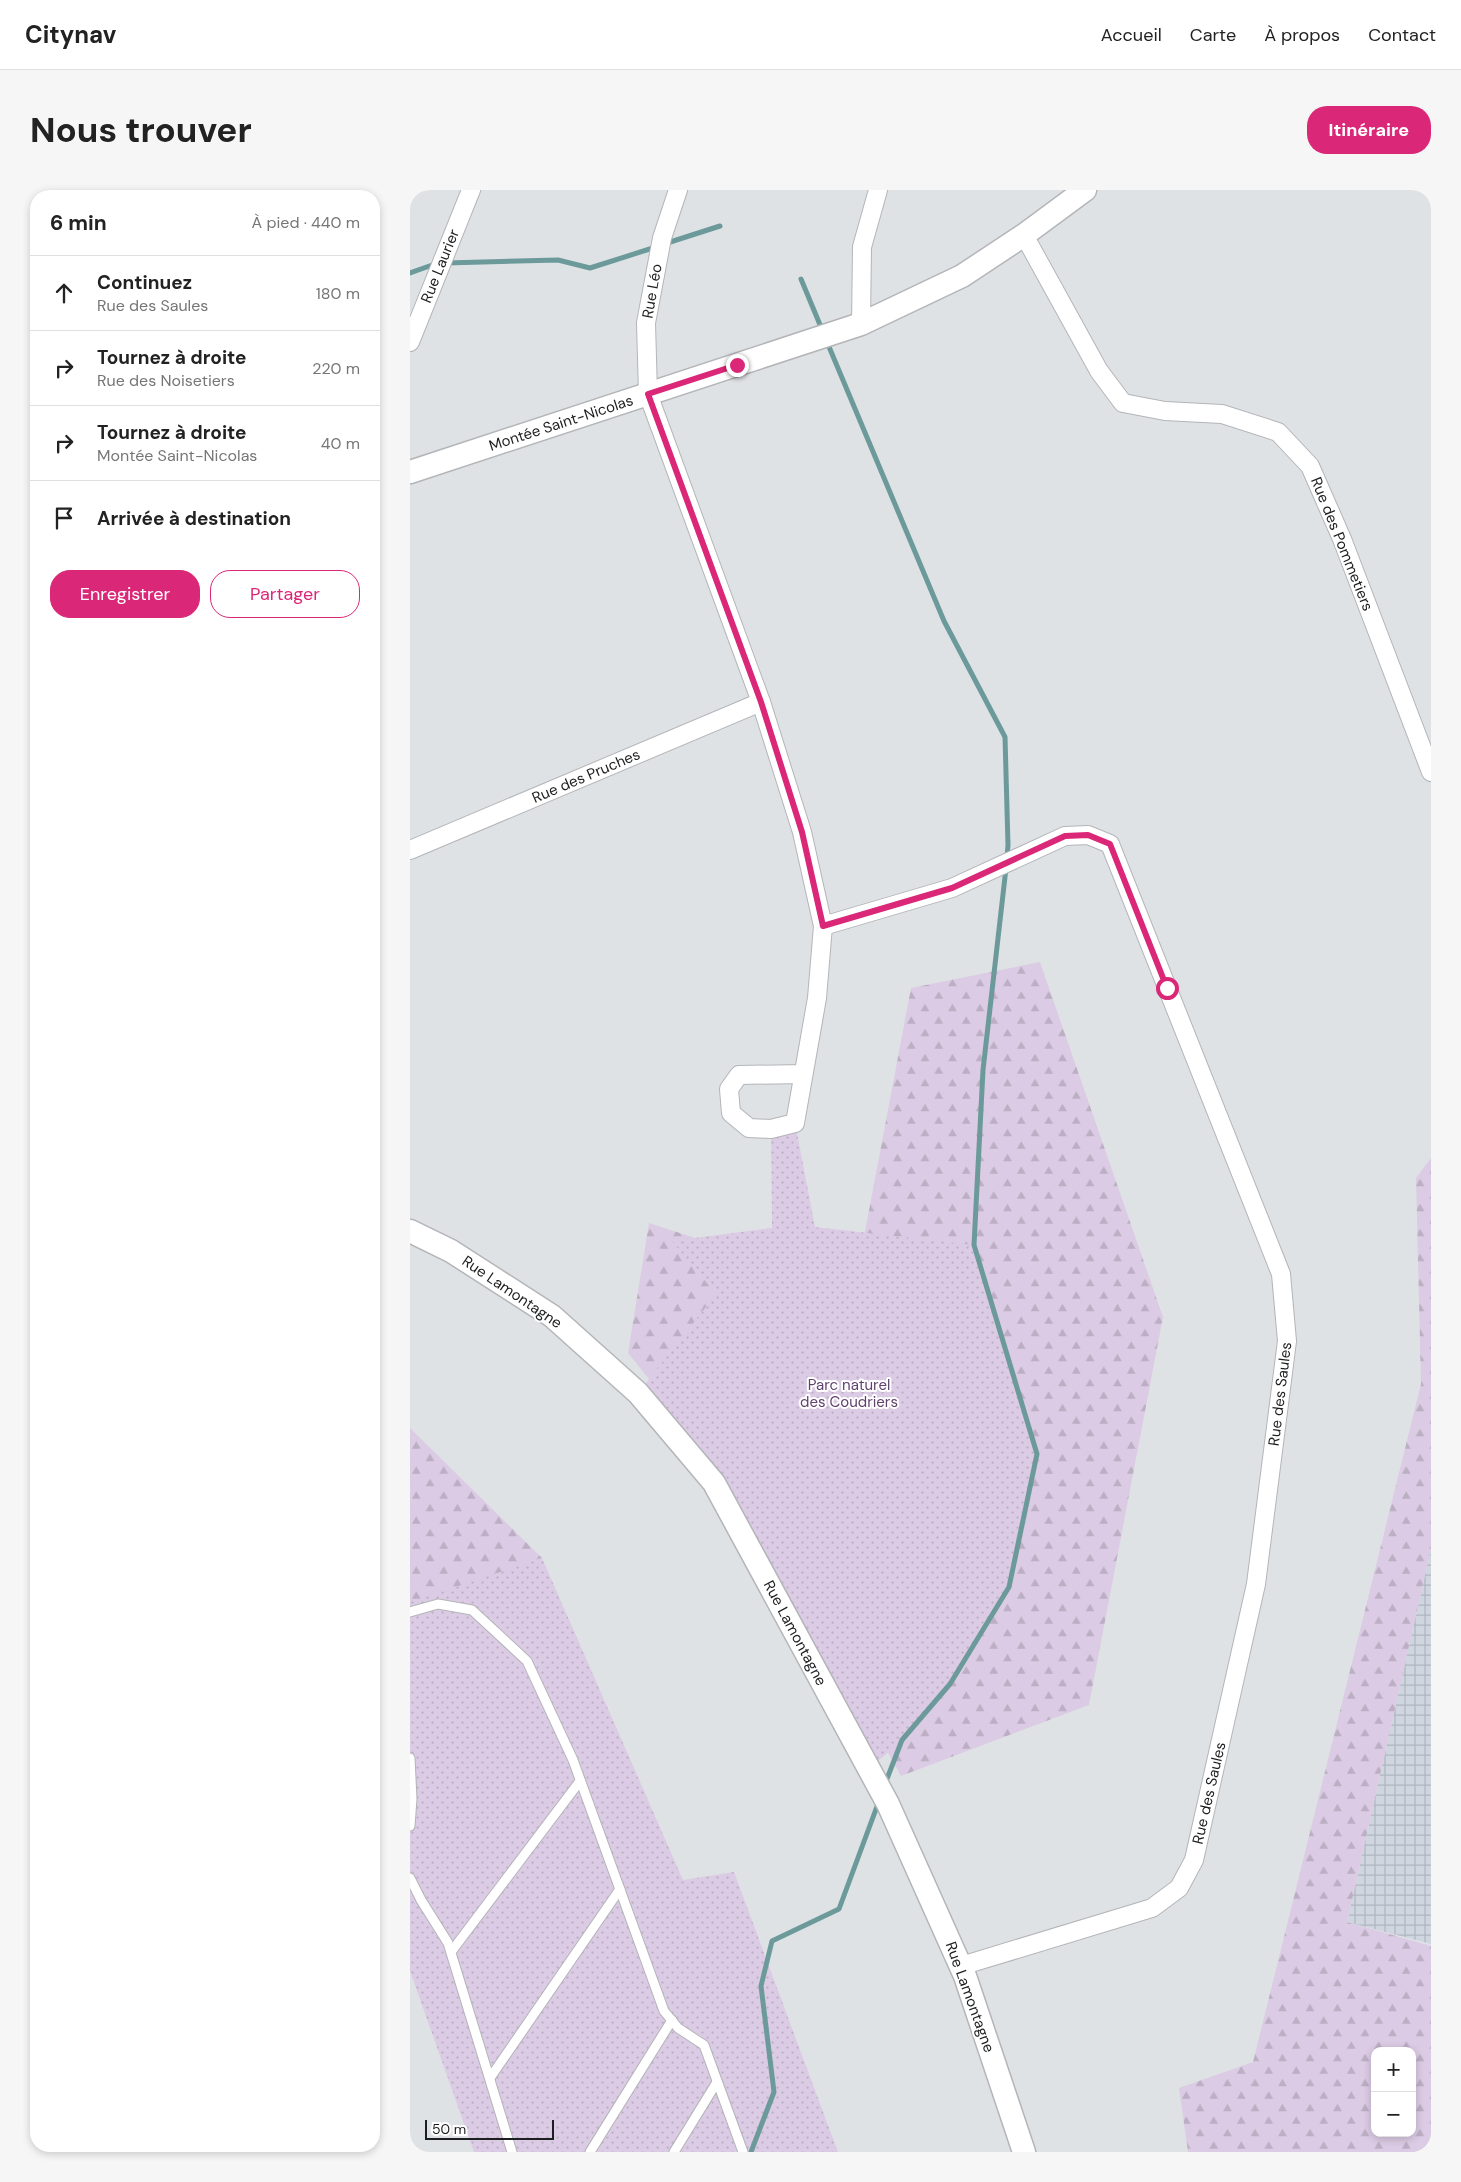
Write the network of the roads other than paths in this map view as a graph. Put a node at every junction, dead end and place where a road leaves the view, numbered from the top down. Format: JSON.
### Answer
{"nodes":[{"id":1,"x":470,"y":190,"type":"edge"},
{"id":2,"x":678,"y":190,"type":"edge"},
{"id":3,"x":878,"y":190,"type":"edge"},
{"id":4,"x":1085,"y":190,"type":"edge"},
{"id":5,"x":1024,"y":235,"type":"junction"},
{"id":6,"x":861,"y":324,"type":"junction"},
{"id":7,"x":410,"y":342,"type":"edge"},
{"id":8,"x":648,"y":394,"type":"junction"},
{"id":9,"x":410,"y":472,"type":"edge"},
{"id":10,"x":761,"y":702,"type":"junction"},
{"id":11,"x":1431,"y":772,"type":"edge"},
{"id":12,"x":410,"y":850,"type":"edge"},
{"id":13,"x":823,"y":926,"type":"junction"},
{"id":14,"x":803,"y":1074,"type":"junction"},
{"id":15,"x":410,"y":1231,"type":"edge"},
{"id":16,"x":410,"y":1612,"type":"edge"},
{"id":17,"x":410,"y":1758,"type":"edge"},
{"id":18,"x":580,"y":1781,"type":"junction"},
{"id":19,"x":410,"y":1826,"type":"edge"},
{"id":20,"x":410,"y":1878,"type":"edge"},
{"id":21,"x":620,"y":1889,"type":"junction"},
{"id":22,"x":451,"y":1952,"type":"junction"},
{"id":23,"x":961,"y":1966,"type":"junction"},
{"id":24,"x":672,"y":2020,"type":"junction"},
{"id":25,"x":490,"y":2078,"type":"junction"},
{"id":26,"x":717,"y":2082,"type":"junction"},
{"id":27,"x":512,"y":2152,"type":"edge"},
{"id":28,"x":590,"y":2152,"type":"edge"},
{"id":29,"x":674,"y":2152,"type":"edge"},
{"id":30,"x":743,"y":2152,"type":"edge"},
{"id":31,"x":1024,"y":2152,"type":"edge"}],
"edges":[{"from":1,"to":7,"type":"street","name":"Rue Laurier"},
{"from":2,"to":8,"type":"street","name":"Rue Léo"},
{"from":3,"to":6,"type":"street"},
{"from":4,"to":5,"type":"street","name":"Montée Saint-Nicolas"},
{"from":5,"to":6,"type":"street","name":"Montée Saint-Nicolas"},
{"from":5,"to":11,"type":"street","name":"Rue des Pommetiers"},
{"from":6,"to":8,"type":"street","name":"Montée Saint-Nicolas"},
{"from":8,"to":9,"type":"street","name":"Montée Saint-Nicolas"},
{"from":8,"to":10,"type":"street","name":"Rue Léo"},
{"from":10,"to":12,"type":"street","name":"Rue des Pruches"},
{"from":10,"to":13,"type":"street","name":"Rue Léo"},
{"from":13,"to":14,"type":"street","name":"Rue Léo"},
{"from":13,"to":23,"type":"street","name":"Rue des Saules"},
{"from":14,"to":14,"type":"street","name":"Rue Léo"},
{"from":15,"to":23,"type":"street","name":"Rue Lamontagne"},
{"from":16,"to":18,"type":"lane"},
{"from":17,"to":19,"type":"lane"},
{"from":18,"to":21,"type":"lane"},
{"from":18,"to":22,"type":"lane"},
{"from":20,"to":22,"type":"lane"},
{"from":21,"to":24,"type":"lane"},
{"from":21,"to":25,"type":"lane"},
{"from":22,"to":25,"type":"lane"},
{"from":23,"to":31,"type":"street","name":"Rue Lamontagne"},
{"from":24,"to":26,"type":"lane"},
{"from":24,"to":28,"type":"lane"},
{"from":25,"to":27,"type":"lane"},
{"from":26,"to":29,"type":"lane"},
{"from":26,"to":30,"type":"lane"}]}
